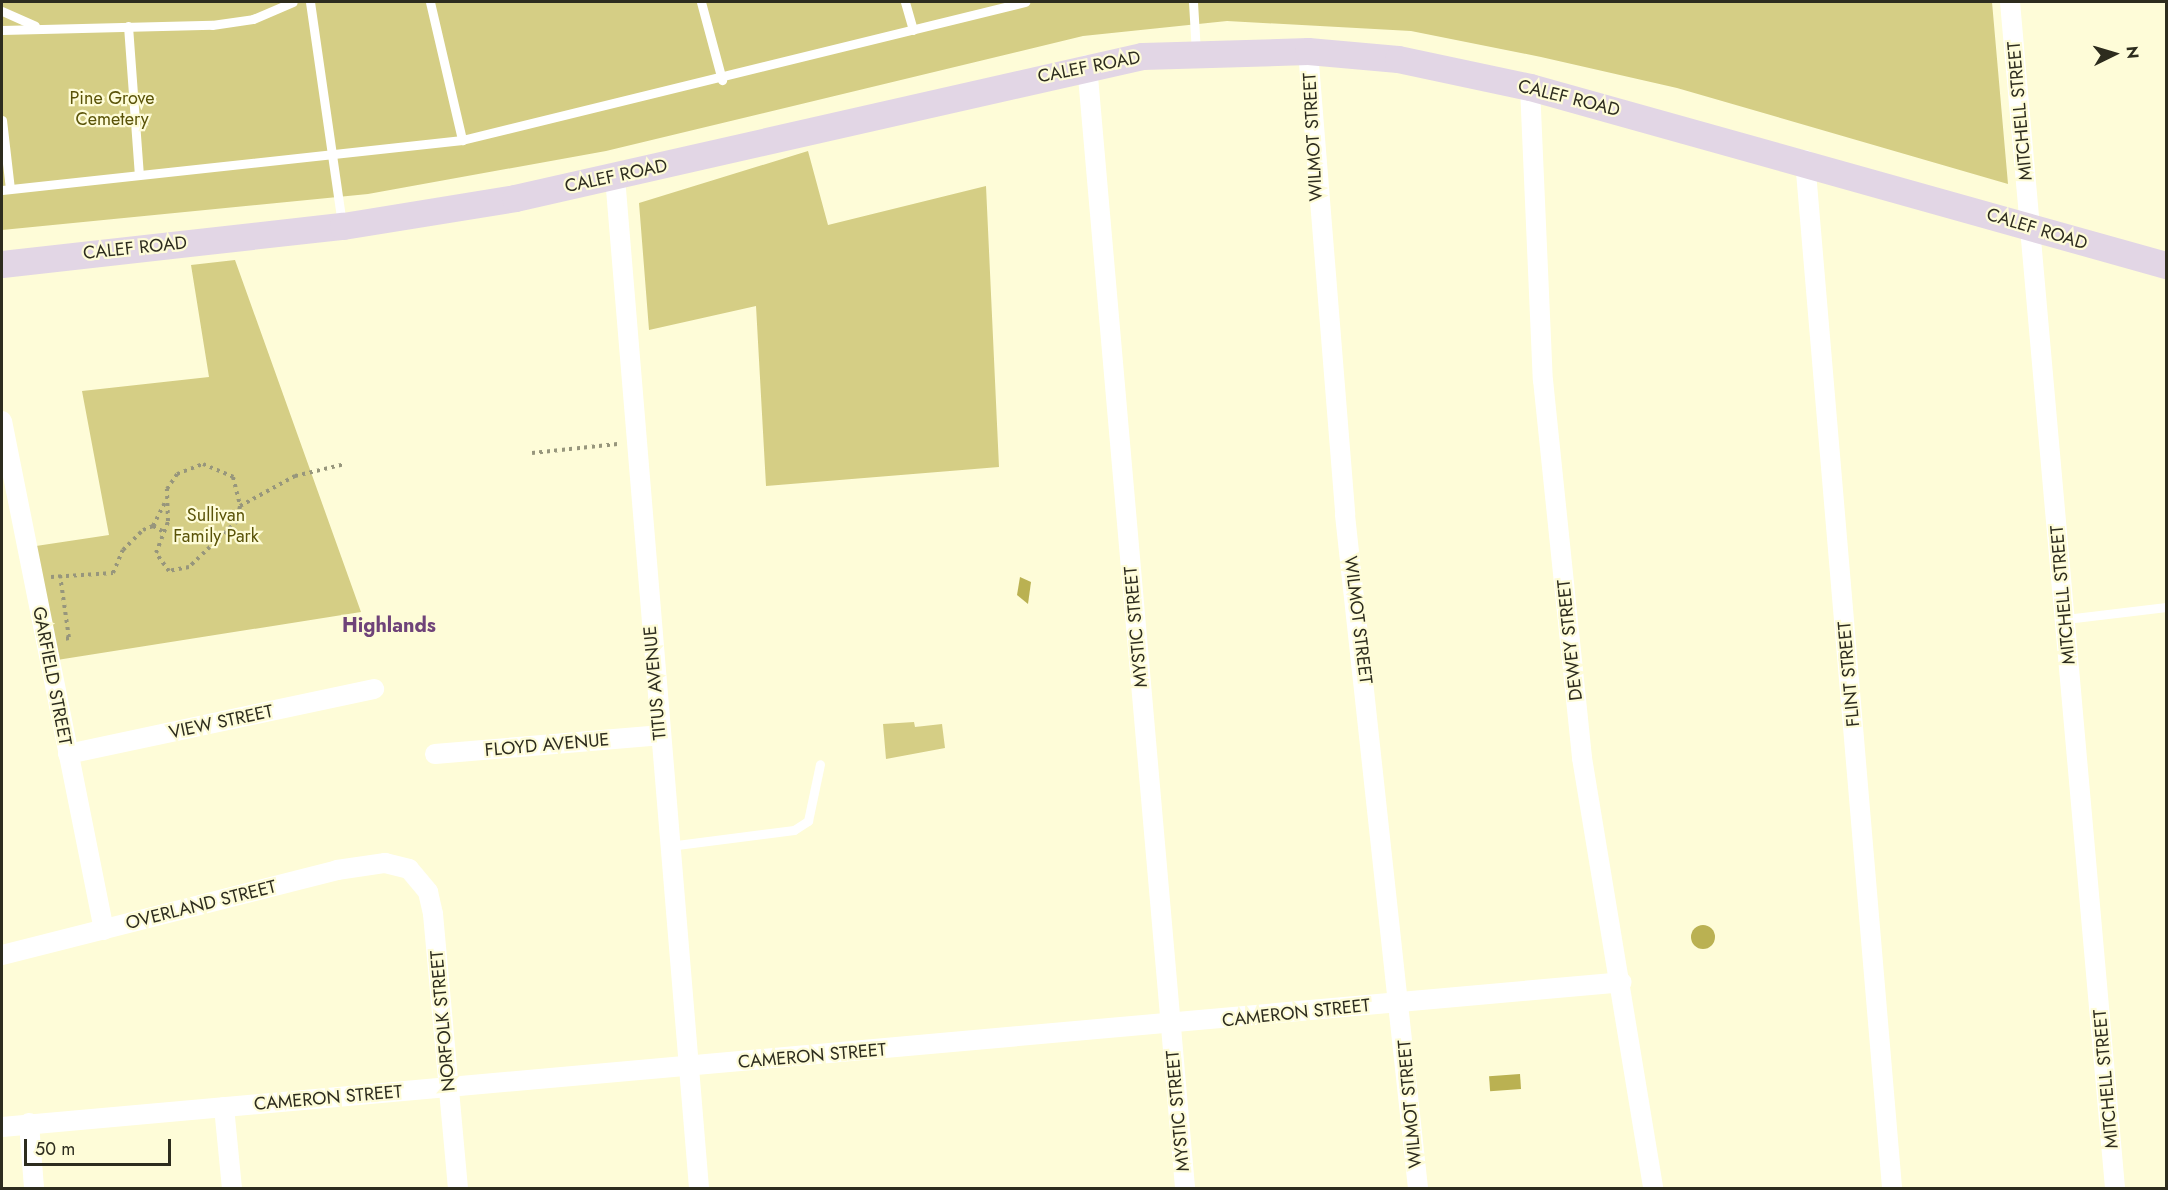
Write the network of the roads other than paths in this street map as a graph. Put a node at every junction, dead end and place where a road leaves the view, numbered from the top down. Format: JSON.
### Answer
{"nodes":[{"id":1,"x":293,"y":2,"type":"edge"},
{"id":2,"x":310,"y":2,"type":"edge"},
{"id":3,"x":430,"y":2,"type":"edge"},
{"id":4,"x":701,"y":2,"type":"edge"},
{"id":5,"x":905,"y":2,"type":"edge"},
{"id":6,"x":1025,"y":2,"type":"edge"},
{"id":7,"x":1192,"y":2,"type":"edge"},
{"id":8,"x":2010,"y":2,"type":"edge"},
{"id":9,"x":2,"y":11,"type":"edge"},
{"id":10,"x":128,"y":26,"type":"junction"},
{"id":11,"x":37,"y":27,"type":"junction"},
{"id":12,"x":2,"y":30,"type":"edge"},
{"id":13,"x":913,"y":30,"type":"junction"},
{"id":14,"x":1308,"y":51,"type":"junction"},
{"id":15,"x":1196,"y":52,"type":"junction"},
{"id":16,"x":1087,"y":65,"type":"junction"},
{"id":17,"x":722,"y":80,"type":"junction"},
{"id":18,"x":1530,"y":87,"type":"junction"},
{"id":19,"x":2,"y":120,"type":"edge"},
{"id":20,"x":462,"y":140,"type":"junction"},
{"id":21,"x":333,"y":154,"type":"junction"},
{"id":22,"x":1805,"y":160,"type":"junction"},
{"id":23,"x":139,"y":175,"type":"junction"},
{"id":24,"x":615,"y":177,"type":"junction"},
{"id":25,"x":6,"y":189,"type":"edge"},
{"id":26,"x":343,"y":226,"type":"junction"},
{"id":27,"x":2031,"y":227,"type":"junction"},
{"id":28,"x":2,"y":264,"type":"edge"},
{"id":29,"x":2166,"y":266,"type":"edge"},
{"id":30,"x":2,"y":421,"type":"edge"},
{"id":31,"x":2166,"y":607,"type":"edge"},
{"id":32,"x":2066,"y":619,"type":"junction"},
{"id":33,"x":374,"y":689,"type":"dead end"},
{"id":34,"x":659,"y":735,"type":"junction"},
{"id":35,"x":68,"y":754,"type":"junction"},
{"id":36,"x":435,"y":754,"type":"dead end"},
{"id":37,"x":820,"y":764,"type":"dead end"},
{"id":38,"x":669,"y":846,"type":"junction"},
{"id":39,"x":402,"y":867,"type":"joint"},
{"id":40,"x":104,"y":930,"type":"junction"},
{"id":41,"x":2,"y":955,"type":"edge"},
{"id":42,"x":1622,"y":982,"type":"junction"},
{"id":43,"x":1401,"y":1001,"type":"junction"},
{"id":44,"x":1171,"y":1026,"type":"junction"},
{"id":45,"x":688,"y":1066,"type":"junction"},
{"id":46,"x":449,"y":1087,"type":"junction"},
{"id":47,"x":224,"y":1107,"type":"junction"},
{"id":48,"x":29,"y":1123,"type":"junction"},
{"id":49,"x":2,"y":1127,"type":"edge"},
{"id":50,"x":34,"y":1188,"type":"edge"},
{"id":51,"x":232,"y":1188,"type":"edge"},
{"id":52,"x":458,"y":1188,"type":"edge"},
{"id":53,"x":699,"y":1188,"type":"edge"},
{"id":54,"x":1185,"y":1188,"type":"edge"},
{"id":55,"x":1418,"y":1188,"type":"edge"},
{"id":56,"x":1653,"y":1188,"type":"edge"},
{"id":57,"x":1892,"y":1188,"type":"edge"},
{"id":58,"x":2115,"y":1188,"type":"edge"}],
"edges":[{"from":1,"to":10,"type":"lane"},
{"from":2,"to":21,"type":"lane"},
{"from":3,"to":20,"type":"lane"},
{"from":4,"to":17,"type":"lane"},
{"from":5,"to":13,"type":"lane"},
{"from":6,"to":13,"type":"lane"},
{"from":7,"to":15,"type":"lane"},
{"from":8,"to":27,"type":"street","name":"MITCHELL STREET"},
{"from":9,"to":11,"type":"lane"},
{"from":10,"to":11,"type":"lane"},
{"from":10,"to":23,"type":"lane"},
{"from":11,"to":12,"type":"lane"},
{"from":13,"to":17,"type":"lane"},
{"from":14,"to":15,"type":"main road","name":"CALEF ROAD"},
{"from":14,"to":18,"type":"main road","name":"CALEF ROAD"},
{"from":14,"to":43,"type":"street","name":"WILMOT STREET"},
{"from":15,"to":16,"type":"main road","name":"CALEF ROAD"},
{"from":16,"to":24,"type":"main road","name":"CALEF ROAD"},
{"from":16,"to":44,"type":"street","name":"MYSTIC STREET"},
{"from":17,"to":20,"type":"lane"},
{"from":18,"to":22,"type":"main road","name":"CALEF ROAD"},
{"from":18,"to":42,"type":"street","name":"DEWEY STREET"},
{"from":19,"to":25,"type":"lane"},
{"from":20,"to":21,"type":"lane"},
{"from":21,"to":23,"type":"lane"},
{"from":21,"to":26,"type":"lane"},
{"from":22,"to":27,"type":"main road","name":"CALEF ROAD"},
{"from":22,"to":57,"type":"street","name":"FLINT STREET"},
{"from":23,"to":25,"type":"lane"},
{"from":24,"to":26,"type":"main road","name":"CALEF ROAD"},
{"from":24,"to":34,"type":"street","name":"TITUS AVENUE"},
{"from":26,"to":28,"type":"main road","name":"CALEF ROAD"},
{"from":27,"to":29,"type":"main road","name":"CALEF ROAD"},
{"from":27,"to":32,"type":"street","name":"MITCHELL STREET"},
{"from":30,"to":35,"type":"street","name":"GARFIELD STREET"},
{"from":31,"to":32,"type":"lane"},
{"from":32,"to":58,"type":"street","name":"MITCHELL STREET"},
{"from":33,"to":35,"type":"street","name":"VIEW STREET"},
{"from":34,"to":36,"type":"street","name":"FLOYD AVENUE"},
{"from":34,"to":38,"type":"street","name":"TITUS AVENUE"},
{"from":35,"to":40,"type":"street","name":"GARFIELD STREET"},
{"from":37,"to":38,"type":"lane"},
{"from":38,"to":45,"type":"street","name":"TITUS AVENUE"},
{"from":39,"to":40,"type":"street","name":"OVERLAND STREET"},
{"from":39,"to":46,"type":"street","name":"NORFOLK STREET"},
{"from":40,"to":41,"type":"street","name":"OVERLAND STREET"},
{"from":42,"to":43,"type":"street","name":"CAMERON STREET"},
{"from":42,"to":56,"type":"street","name":"DEWEY STREET"},
{"from":43,"to":44,"type":"street","name":"CAMERON STREET"},
{"from":43,"to":55,"type":"street","name":"WILMOT STREET"},
{"from":44,"to":45,"type":"street","name":"CAMERON STREET"},
{"from":44,"to":54,"type":"street","name":"MYSTIC STREET"},
{"from":45,"to":46,"type":"street","name":"CAMERON STREET"},
{"from":45,"to":53,"type":"street","name":"TITUS AVENUE"},
{"from":46,"to":47,"type":"street","name":"CAMERON STREET"},
{"from":46,"to":52,"type":"street","name":"NORFOLK STREET"},
{"from":47,"to":48,"type":"street","name":"CAMERON STREET"},
{"from":47,"to":51,"type":"street"},
{"from":48,"to":49,"type":"street","name":"CAMERON STREET"},
{"from":48,"to":50,"type":"street"}]}
